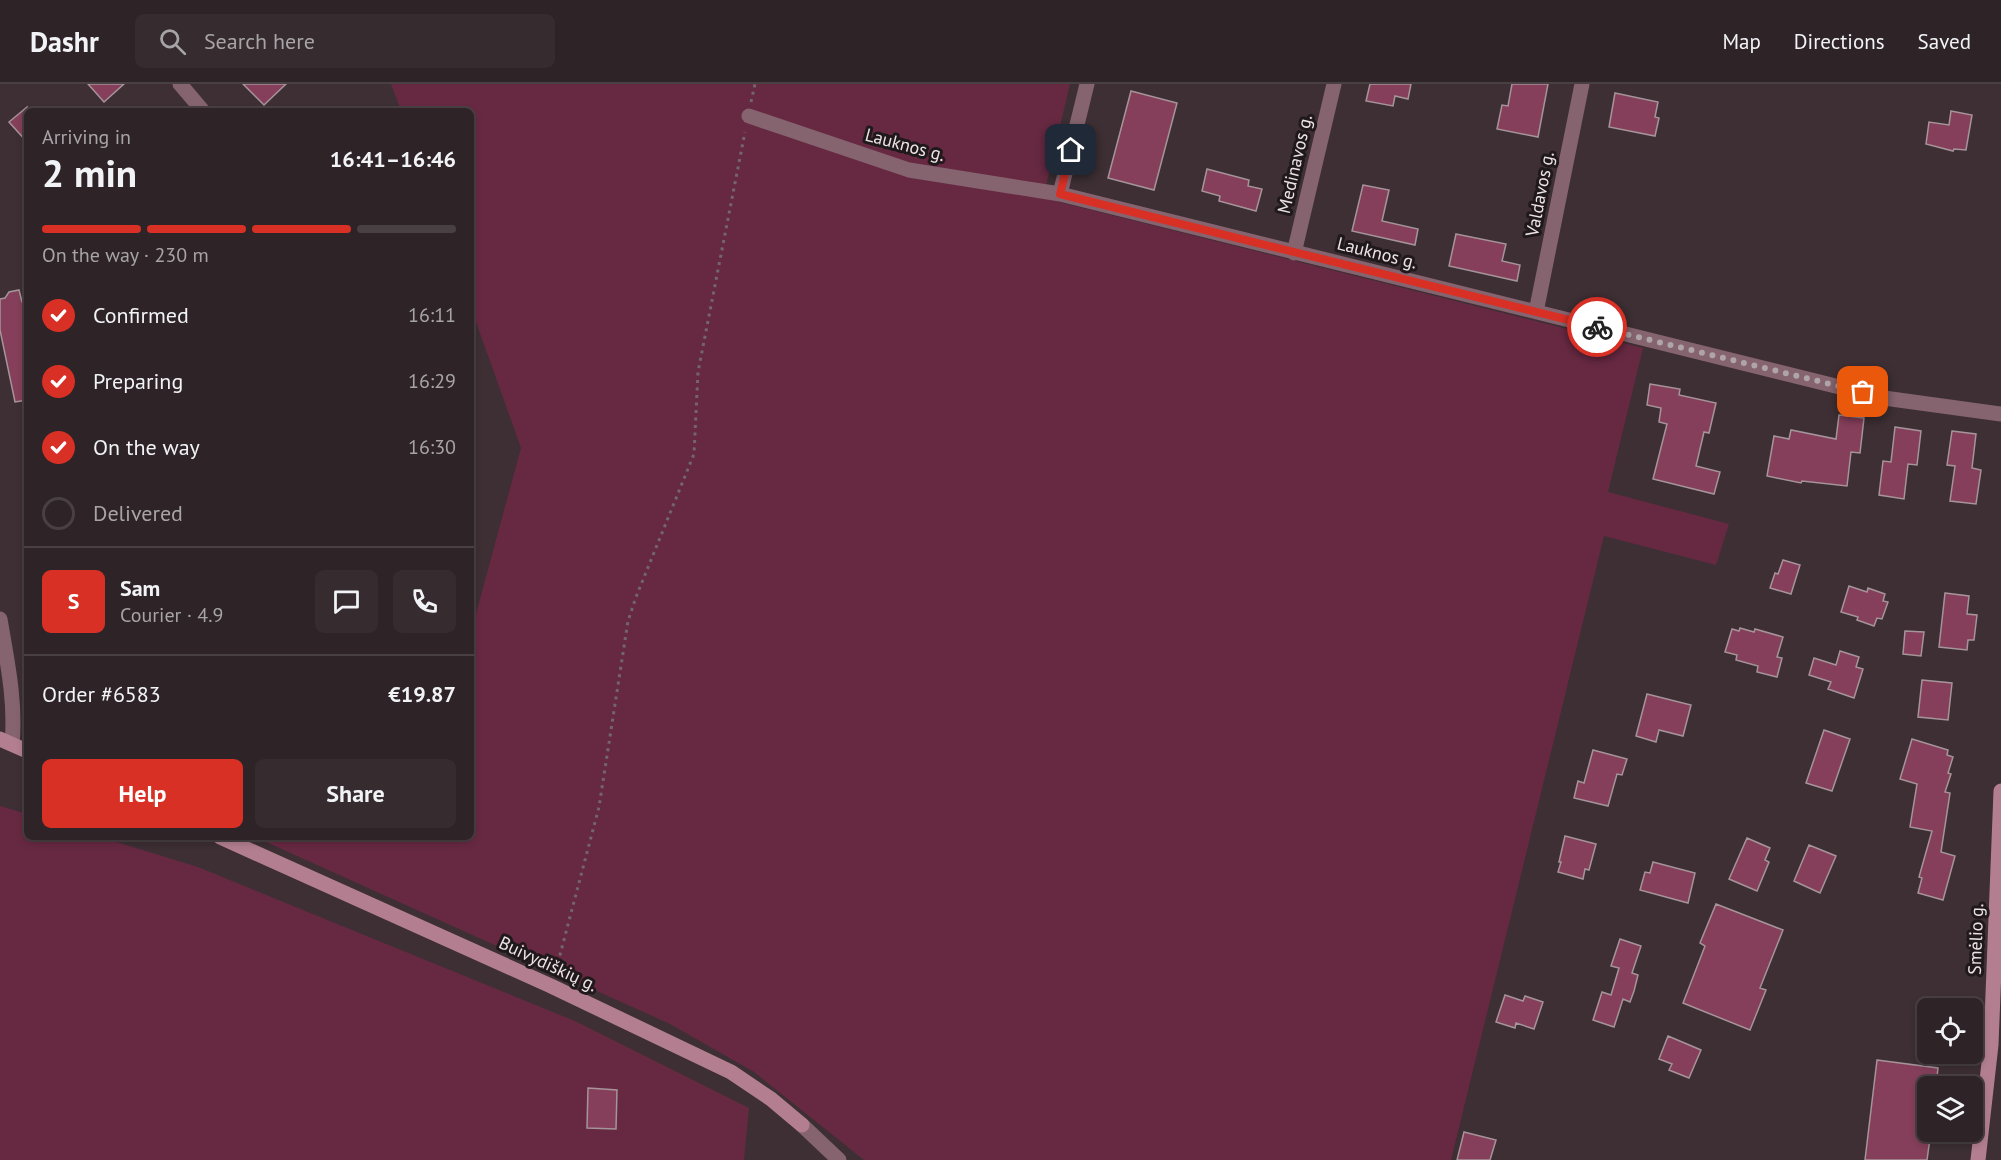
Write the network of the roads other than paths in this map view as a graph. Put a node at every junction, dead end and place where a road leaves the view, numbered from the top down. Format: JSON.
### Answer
{"nodes":[{"id":1,"x":180,"y":84,"type":"edge"},
{"id":2,"x":1087,"y":84,"type":"edge"},
{"id":3,"x":1334,"y":84,"type":"edge"},
{"id":4,"x":1582,"y":84,"type":"edge"},
{"id":5,"x":200,"y":108,"type":"edge"},
{"id":6,"x":749,"y":116,"type":"road end"},
{"id":7,"x":1060,"y":194,"type":"junction"},
{"id":8,"x":1294,"y":253,"type":"junction"},
{"id":9,"x":1536,"y":312,"type":"junction"},
{"id":10,"x":2001,"y":414,"type":"edge"},
{"id":11,"x":0,"y":619,"type":"edge"},
{"id":12,"x":6,"y":741,"type":"edge"},
{"id":13,"x":24,"y":750,"type":"edge"},
{"id":14,"x":2001,"y":791,"type":"edge"},
{"id":15,"x":2000,"y":836,"type":"edge"},
{"id":16,"x":247,"y":842,"type":"edge"},
{"id":17,"x":802,"y":1125,"type":"joint"},
{"id":18,"x":839,"y":1160,"type":"edge"},
{"id":19,"x":1978,"y":1160,"type":"edge"}],
"edges":[{"from":1,"to":5,"type":"street"},
{"from":2,"to":7,"type":"street"},
{"from":3,"to":8,"type":"street","name":"Medinavos g."},
{"from":4,"to":9,"type":"street","name":"Valdavos g."},
{"from":6,"to":7,"type":"street","name":"Lauknos g."},
{"from":7,"to":8,"type":"street","name":"Lauknos g."},
{"from":8,"to":9,"type":"street","name":"Lauknos g."},
{"from":9,"to":10,"type":"street","name":"Lauknos g."},
{"from":11,"to":12,"type":"street"},
{"from":12,"to":13,"type":"main road"},
{"from":14,"to":15,"type":"main road","name":"Smėlio g."},
{"from":15,"to":19,"type":"main road","name":"Smėlio g."},
{"from":16,"to":17,"type":"main road","name":"Buivydiškių g."},
{"from":17,"to":18,"type":"street","name":"Buivydiškių g."}]}
